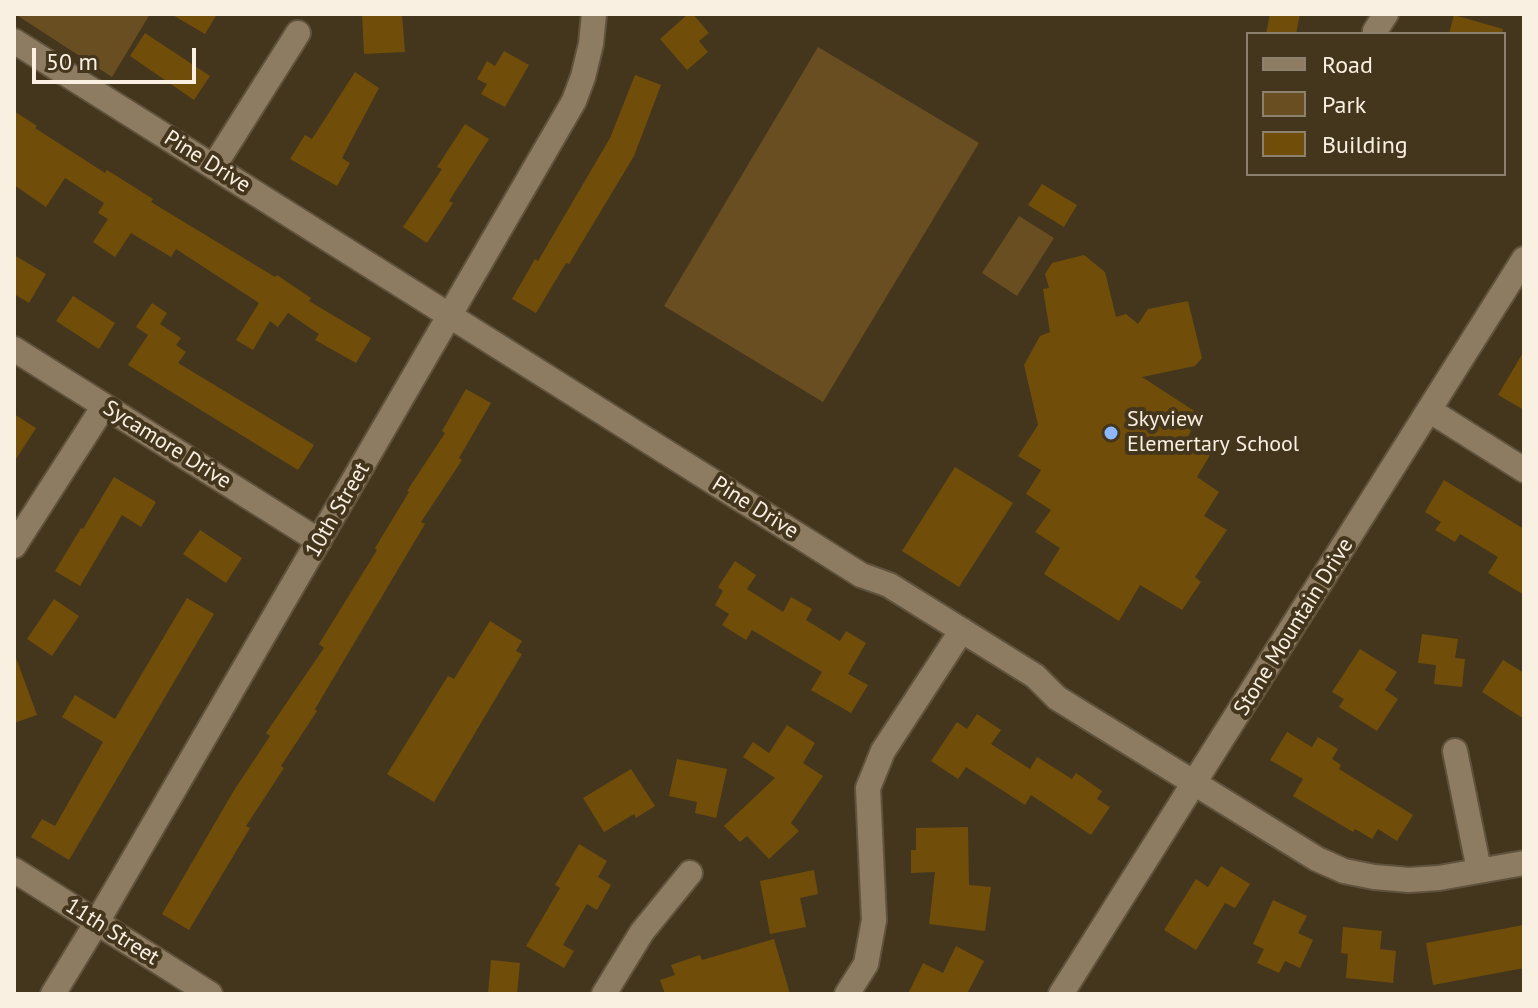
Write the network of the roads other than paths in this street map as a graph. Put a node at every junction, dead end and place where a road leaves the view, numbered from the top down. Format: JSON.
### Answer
{"nodes":[{"id":1,"x":594,"y":14,"type":"edge"},
{"id":2,"x":298,"y":33,"type":"dead end"},
{"id":3,"x":14,"y":41,"type":"edge"},
{"id":4,"x":214,"y":166,"type":"junction"},
{"id":5,"x":1524,"y":259,"type":"edge"},
{"id":6,"x":449,"y":316,"type":"junction"},
{"id":7,"x":14,"y":349,"type":"edge"},
{"id":8,"x":104,"y":406,"type":"junction"},
{"id":9,"x":1429,"y":410,"type":"junction"},
{"id":10,"x":1524,"y":470,"type":"edge"},
{"id":11,"x":319,"y":541,"type":"junction"},
{"id":12,"x":14,"y":546,"type":"edge"},
{"id":13,"x":962,"y":630,"type":"junction"},
{"id":14,"x":1455,"y":751,"type":"dead end"},
{"id":15,"x":1195,"y":784,"type":"junction"},
{"id":16,"x":1524,"y":863,"type":"edge"},
{"id":17,"x":14,"y":870,"type":"edge"},
{"id":18,"x":1479,"y":870,"type":"junction"},
{"id":19,"x":690,"y":873,"type":"dead end"},
{"id":20,"x":97,"y":922,"type":"junction"},
{"id":21,"x":53,"y":994,"type":"edge"},
{"id":22,"x":210,"y":994,"type":"edge"},
{"id":23,"x":604,"y":994,"type":"edge"},
{"id":24,"x":847,"y":994,"type":"edge"},
{"id":25,"x":1061,"y":994,"type":"edge"}],
"edges":[{"from":1,"to":6,"type":"street","name":"10th Street"},
{"from":2,"to":4,"type":"street"},
{"from":3,"to":4,"type":"street","name":"Pine Drive"},
{"from":4,"to":6,"type":"street","name":"Pine Drive"},
{"from":5,"to":9,"type":"street","name":"Stone Mountain Drive"},
{"from":6,"to":11,"type":"street","name":"10th Street"},
{"from":6,"to":13,"type":"street","name":"Pine Drive"},
{"from":7,"to":8,"type":"street","name":"Sycamore Drive"},
{"from":8,"to":11,"type":"street","name":"Sycamore Drive"},
{"from":8,"to":12,"type":"street"},
{"from":9,"to":10,"type":"street"},
{"from":9,"to":15,"type":"street","name":"Stone Mountain Drive"},
{"from":11,"to":20,"type":"street","name":"10th Street"},
{"from":13,"to":15,"type":"street","name":"Pine Drive"},
{"from":13,"to":24,"type":"street"},
{"from":14,"to":18,"type":"street"},
{"from":15,"to":18,"type":"street","name":"Pine Drive"},
{"from":15,"to":25,"type":"street","name":"Stone Mountain Drive"},
{"from":16,"to":18,"type":"street","name":"Pine Drive"},
{"from":17,"to":20,"type":"street","name":"11th Street"},
{"from":19,"to":23,"type":"street"},
{"from":20,"to":21,"type":"street","name":"10th Street"},
{"from":20,"to":22,"type":"street","name":"11th Street"}]}
